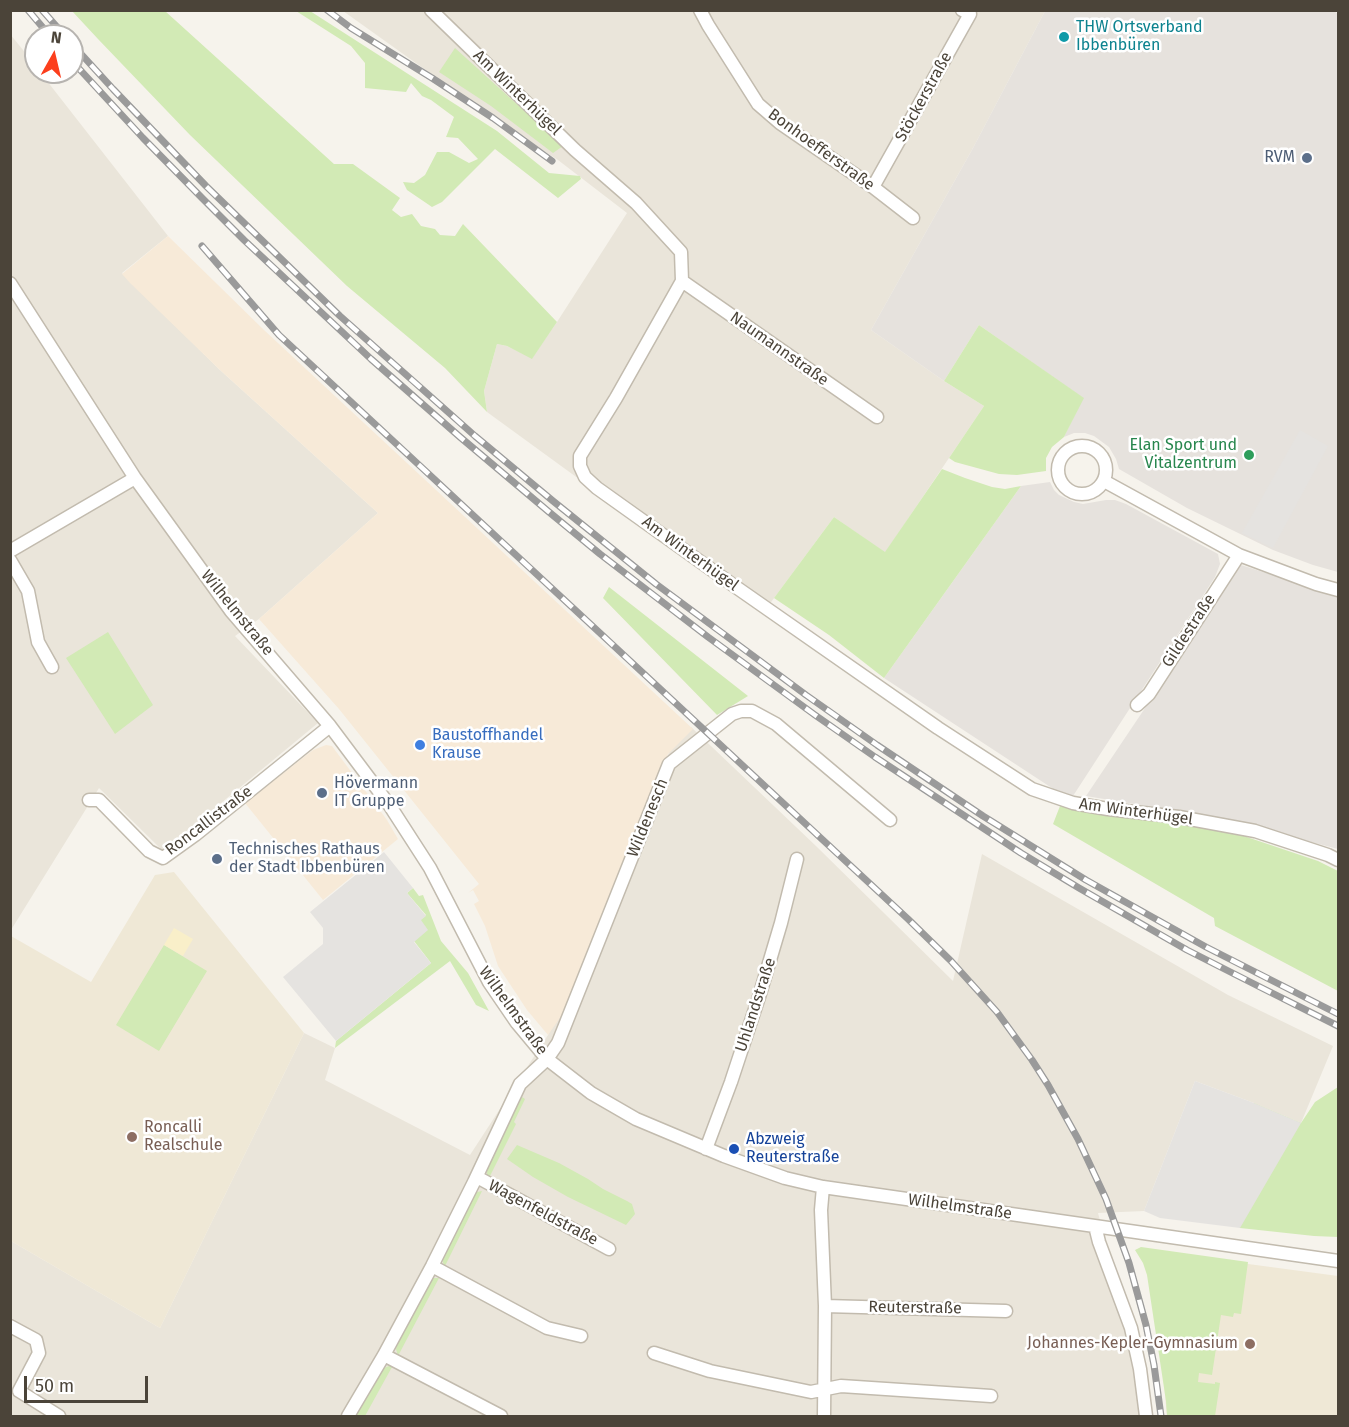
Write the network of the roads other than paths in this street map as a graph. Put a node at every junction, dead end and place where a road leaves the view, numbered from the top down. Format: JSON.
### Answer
{"nodes":[{"id":1,"x":431,"y":10,"type":"edge"},
{"id":2,"x":700,"y":10,"type":"edge"},
{"id":3,"x":962,"y":10,"type":"edge"},
{"id":4,"x":873,"y":187,"type":"junction"},
{"id":5,"x":913,"y":218,"type":"dead end"},
{"id":6,"x":682,"y":281,"type":"junction"},
{"id":7,"x":10,"y":283,"type":"edge"},
{"id":8,"x":877,"y":417,"type":"dead end"},
{"id":9,"x":135,"y":478,"type":"junction"},
{"id":10,"x":1104,"y":481,"type":"junction"},
{"id":11,"x":10,"y":551,"type":"edge"},
{"id":12,"x":1239,"y":555,"type":"junction"},
{"id":13,"x":10,"y":560,"type":"edge"},
{"id":14,"x":1338,"y":590,"type":"edge"},
{"id":15,"x":52,"y":667,"type":"dead end"},
{"id":16,"x":1137,"y":705,"type":"dead end"},
{"id":17,"x":330,"y":726,"type":"junction"},
{"id":18,"x":89,"y":800,"type":"dead end"},
{"id":19,"x":890,"y":820,"type":"dead end"},
{"id":20,"x":797,"y":859,"type":"dead end"},
{"id":21,"x":1338,"y":860,"type":"edge"},
{"id":22,"x":547,"y":1059,"type":"junction"},
{"id":23,"x":706,"y":1149,"type":"junction"},
{"id":24,"x":477,"y":1177,"type":"junction"},
{"id":25,"x":823,"y":1187,"type":"junction"},
{"id":26,"x":1095,"y":1226,"type":"junction"},
{"id":27,"x":609,"y":1249,"type":"dead end"},
{"id":28,"x":1338,"y":1261,"type":"edge"},
{"id":29,"x":432,"y":1266,"type":"junction"},
{"id":30,"x":825,"y":1306,"type":"junction"},
{"id":31,"x":1006,"y":1311,"type":"dead end"},
{"id":32,"x":10,"y":1326,"type":"edge"},
{"id":33,"x":581,"y":1336,"type":"dead end"},
{"id":34,"x":654,"y":1353,"type":"dead end"},
{"id":35,"x":384,"y":1355,"type":"junction"},
{"id":36,"x":824,"y":1390,"type":"junction"},
{"id":37,"x":991,"y":1396,"type":"dead end"},
{"id":38,"x":59,"y":1416,"type":"edge"},
{"id":39,"x":348,"y":1416,"type":"edge"},
{"id":40,"x":501,"y":1416,"type":"edge"},
{"id":41,"x":824,"y":1416,"type":"edge"},
{"id":42,"x":1146,"y":1416,"type":"edge"}],
"edges":[{"from":1,"to":6,"type":"street","name":"Am Winterhügel"},
{"from":2,"to":4,"type":"street","name":"Bonhoefferstraße"},
{"from":3,"to":4,"type":"street","name":"Stöckerstraße"},
{"from":4,"to":5,"type":"street","name":"Bonhoefferstraße"},
{"from":6,"to":8,"type":"street","name":"Naumannstraße"},
{"from":6,"to":21,"type":"street","name":"Am Winterhügel"},
{"from":7,"to":9,"type":"street","name":"Wilhelmstraße"},
{"from":9,"to":11,"type":"street"},
{"from":9,"to":17,"type":"street","name":"Wilhelmstraße"},
{"from":10,"to":10,"type":"street"},
{"from":10,"to":12,"type":"street"},
{"from":12,"to":14,"type":"street"},
{"from":12,"to":16,"type":"street","name":"Gildestraße"},
{"from":13,"to":15,"type":"street"},
{"from":17,"to":18,"type":"street","name":"Roncallistraße"},
{"from":17,"to":22,"type":"street","name":"Wilhelmstraße"},
{"from":19,"to":22,"type":"street","name":"Wildenesch"},
{"from":20,"to":23,"type":"street","name":"Uhlandstraße"},
{"from":22,"to":23,"type":"street","name":"Wilhelmstraße"},
{"from":22,"to":24,"type":"street","name":"Wagenfeldstraße"},
{"from":23,"to":25,"type":"street","name":"Wilhelmstraße"},
{"from":24,"to":27,"type":"street","name":"Wagenfeldstraße"},
{"from":24,"to":29,"type":"street","name":"Wagenfeldstraße"},
{"from":25,"to":26,"type":"street","name":"Wilhelmstraße"},
{"from":25,"to":30,"type":"street"},
{"from":26,"to":28,"type":"street","name":"Wilhelmstraße"},
{"from":26,"to":42,"type":"street"},
{"from":29,"to":33,"type":"street"},
{"from":29,"to":35,"type":"street","name":"Wagenfeldstraße"},
{"from":30,"to":31,"type":"street","name":"Reuterstraße"},
{"from":30,"to":36,"type":"street"},
{"from":32,"to":38,"type":"street"},
{"from":34,"to":36,"type":"street"},
{"from":35,"to":39,"type":"street","name":"Wagenfeldstraße"},
{"from":35,"to":40,"type":"street"},
{"from":36,"to":37,"type":"street"},
{"from":36,"to":41,"type":"street"}]}
